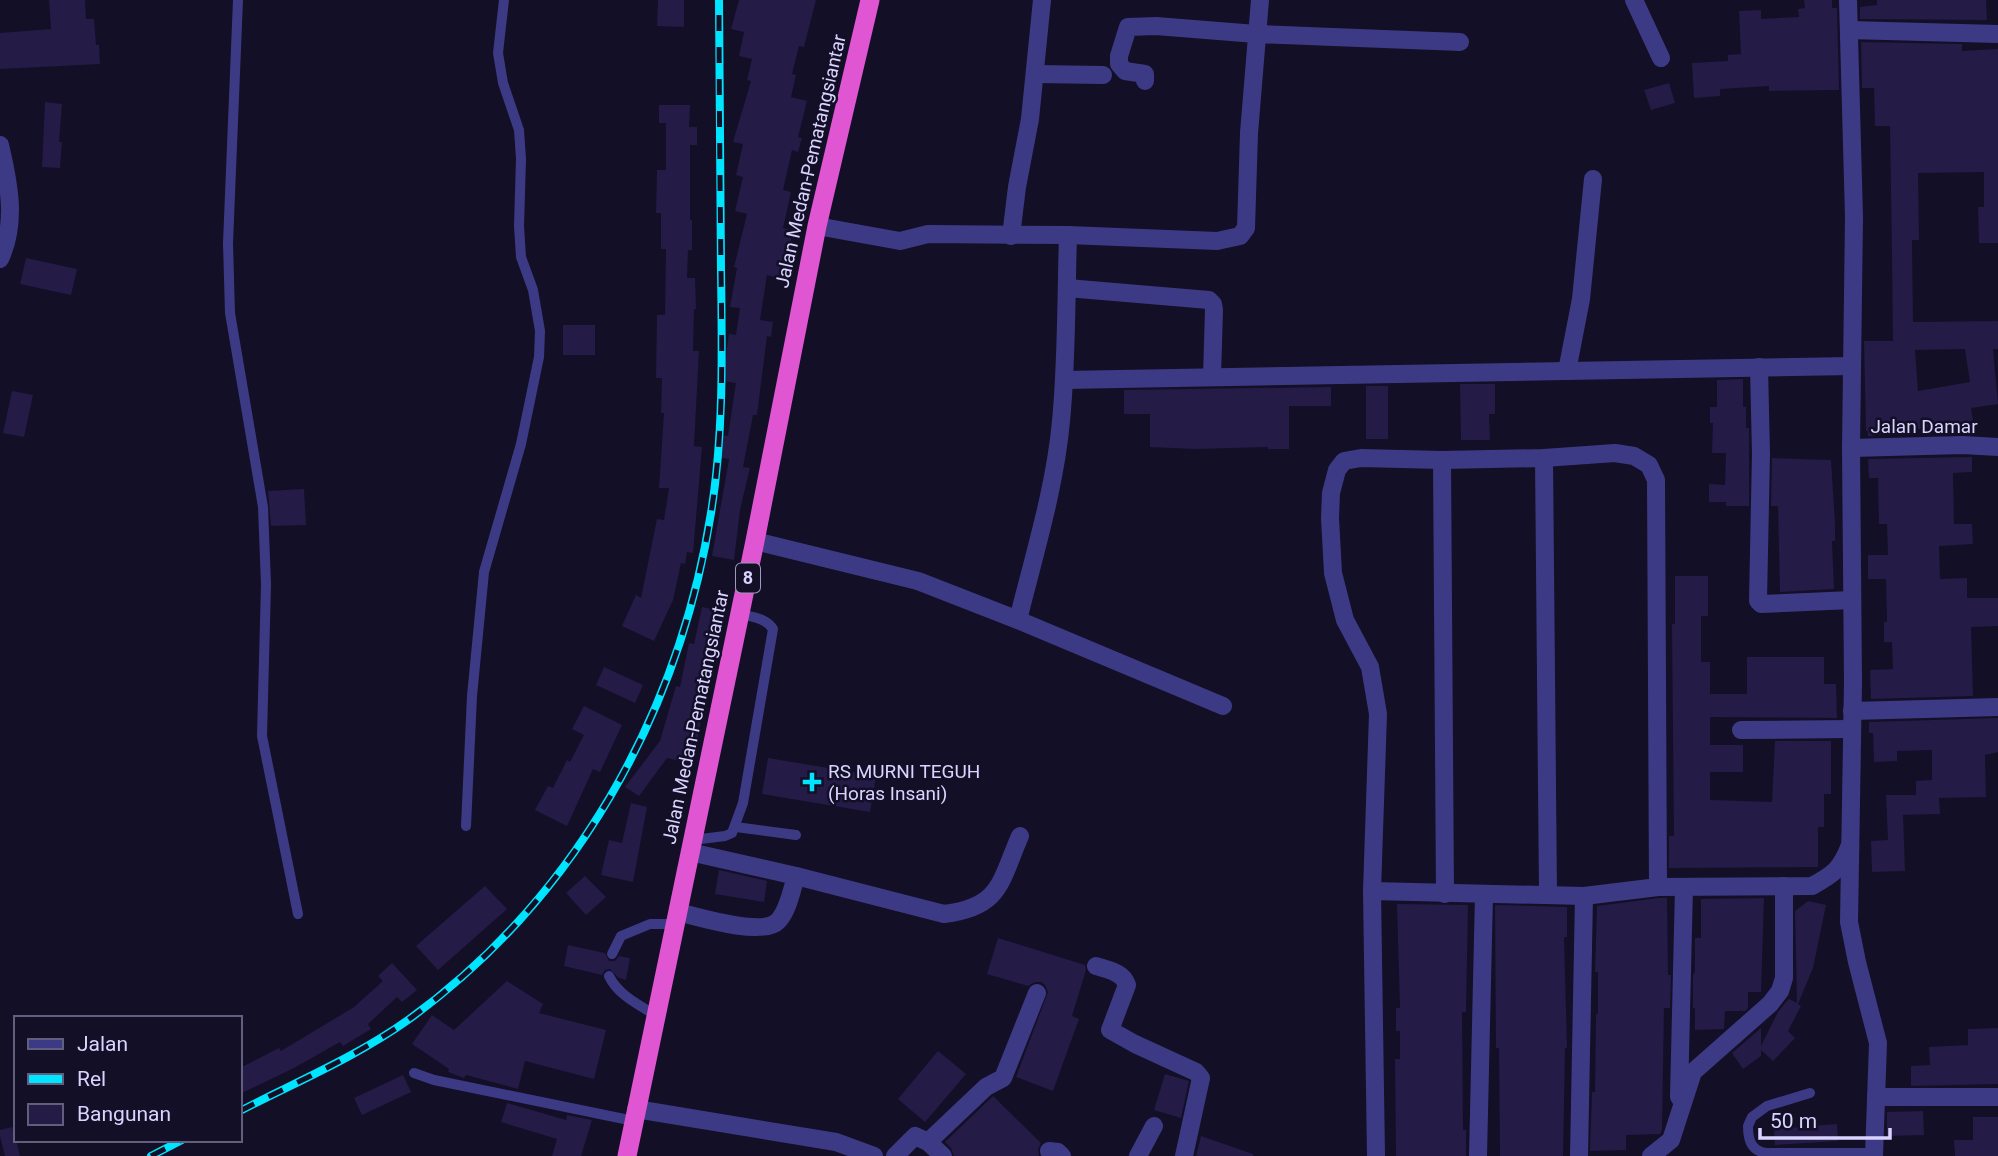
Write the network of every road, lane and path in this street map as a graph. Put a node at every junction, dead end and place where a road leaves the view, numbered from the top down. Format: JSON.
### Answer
{"nodes":[{"id":1,"x":237,"y":0,"type":"edge"},
{"id":2,"x":504,"y":0,"type":"edge"},
{"id":3,"x":870,"y":0,"type":"edge"},
{"id":4,"x":1042,"y":0,"type":"edge"},
{"id":5,"x":1260,"y":0,"type":"edge"},
{"id":6,"x":1634,"y":0,"type":"edge"},
{"id":7,"x":1848,"y":0,"type":"edge"},
{"id":8,"x":1849,"y":30,"type":"junction"},
{"id":9,"x":1256,"y":34,"type":"junction"},
{"id":10,"x":1998,"y":34,"type":"edge"},
{"id":11,"x":1460,"y":42,"type":"dead end"},
{"id":12,"x":1661,"y":58,"type":"dead end"},
{"id":13,"x":1035,"y":74,"type":"junction"},
{"id":14,"x":1103,"y":75,"type":"dead end"},
{"id":15,"x":1145,"y":81,"type":"dead end"},
{"id":16,"x":0,"y":145,"type":"edge"},
{"id":17,"x":1593,"y":179,"type":"dead end"},
{"id":18,"x":817,"y":226,"type":"junction"},
{"id":19,"x":1068,"y":235,"type":"junction"},
{"id":20,"x":1011,"y":236,"type":"junction"},
{"id":21,"x":0,"y":259,"type":"edge"},
{"id":22,"x":1067,"y":288,"type":"junction"},
{"id":23,"x":1852,"y":366,"type":"junction"},
{"id":24,"x":1759,"y":367,"type":"junction"},
{"id":25,"x":1567,"y":371,"type":"junction"},
{"id":26,"x":1212,"y":377,"type":"junction"},
{"id":27,"x":1065,"y":380,"type":"junction"},
{"id":28,"x":1998,"y":447,"type":"edge"},
{"id":29,"x":1851,"y":448,"type":"junction"},
{"id":30,"x":1544,"y":458,"type":"junction"},
{"id":31,"x":1442,"y":460,"type":"junction"},
{"id":32,"x":755,"y":541,"type":"junction"},
{"id":33,"x":1852,"y":600,"type":"junction"},
{"id":34,"x":740,"y":614,"type":"junction"},
{"id":35,"x":1018,"y":620,"type":"junction"},
{"id":36,"x":1223,"y":706,"type":"dead end"},
{"id":37,"x":1998,"y":707,"type":"edge"},
{"id":38,"x":1852,"y":720,"type":"junction"},
{"id":39,"x":1741,"y":730,"type":"dead end"},
{"id":40,"x":466,"y":826,"type":"dead end"},
{"id":41,"x":736,"y":827,"type":"junction"},
{"id":42,"x":796,"y":835,"type":"dead end"},
{"id":43,"x":1020,"y":836,"type":"dead end"},
{"id":44,"x":1850,"y":845,"type":"junction"},
{"id":45,"x":691,"y":846,"type":"junction"},
{"id":46,"x":796,"y":876,"type":"junction"},
{"id":47,"x":1784,"y":886,"type":"junction"},
{"id":48,"x":1658,"y":887,"type":"junction"},
{"id":49,"x":1684,"y":887,"type":"junction"},
{"id":50,"x":1372,"y":891,"type":"junction"},
{"id":51,"x":1445,"y":894,"type":"junction"},
{"id":52,"x":1484,"y":895,"type":"junction"},
{"id":53,"x":1548,"y":895,"type":"junction"},
{"id":54,"x":1584,"y":896,"type":"junction"},
{"id":55,"x":298,"y":914,"type":"dead end"},
{"id":56,"x":677,"y":918,"type":"junction"},
{"id":57,"x":612,"y":954,"type":"dead end"},
{"id":58,"x":1096,"y":966,"type":"dead end"},
{"id":59,"x":609,"y":976,"type":"dead end"},
{"id":60,"x":1037,"y":993,"type":"dead end"},
{"id":61,"x":657,"y":1016,"type":"junction"},
{"id":62,"x":414,"y":1073,"type":"dead end"},
{"id":63,"x":1810,"y":1093,"type":"dead end"},
{"id":64,"x":1876,"y":1097,"type":"junction"},
{"id":65,"x":1998,"y":1097,"type":"edge"},
{"id":66,"x":635,"y":1115,"type":"junction"},
{"id":67,"x":1679,"y":1122,"type":"junction"},
{"id":68,"x":1154,"y":1126,"type":"dead end"},
{"id":69,"x":928,"y":1142,"type":"junction"},
{"id":70,"x":1874,"y":1155,"type":"edge"},
{"id":71,"x":627,"y":1156,"type":"edge"},
{"id":72,"x":874,"y":1156,"type":"edge"},
{"id":73,"x":895,"y":1156,"type":"edge"},
{"id":74,"x":943,"y":1156,"type":"edge"},
{"id":75,"x":1138,"y":1156,"type":"edge"},
{"id":76,"x":1184,"y":1156,"type":"edge"},
{"id":77,"x":1376,"y":1156,"type":"edge"},
{"id":78,"x":1478,"y":1156,"type":"edge"},
{"id":79,"x":1579,"y":1156,"type":"edge"},
{"id":80,"x":1651,"y":1156,"type":"edge"}],
"edges":[{"from":1,"to":55,"type":"lane"},
{"from":2,"to":40,"type":"lane"},
{"from":3,"to":18,"type":"highway","name":"Jalan Medan-Pematangsiantar","number":"8"},
{"from":4,"to":13,"type":"street"},
{"from":5,"to":9,"type":"street"},
{"from":6,"to":12,"type":"street"},
{"from":7,"to":8,"type":"street"},
{"from":8,"to":10,"type":"street"},
{"from":8,"to":23,"type":"street"},
{"from":9,"to":11,"type":"street"},
{"from":9,"to":15,"type":"street"},
{"from":9,"to":19,"type":"street"},
{"from":13,"to":14,"type":"street"},
{"from":13,"to":20,"type":"street"},
{"from":16,"to":21,"type":"street"},
{"from":17,"to":25,"type":"street"},
{"from":18,"to":20,"type":"street"},
{"from":18,"to":32,"type":"highway","name":"Jalan Medan-Pematangsiantar","number":"8"},
{"from":19,"to":20,"type":"street"},
{"from":19,"to":22,"type":"street"},
{"from":22,"to":26,"type":"street"},
{"from":22,"to":27,"type":"street"},
{"from":23,"to":24,"type":"street"},
{"from":23,"to":29,"type":"street"},
{"from":24,"to":25,"type":"street"},
{"from":24,"to":33,"type":"street"},
{"from":25,"to":26,"type":"street"},
{"from":26,"to":27,"type":"street"},
{"from":27,"to":35,"type":"street"},
{"from":28,"to":29,"type":"street","name":"Jalan Damar"},
{"from":29,"to":33,"type":"street"},
{"from":30,"to":31,"type":"street"},
{"from":30,"to":48,"type":"street"},
{"from":30,"to":53,"type":"street"},
{"from":31,"to":50,"type":"street"},
{"from":31,"to":51,"type":"street"},
{"from":32,"to":34,"type":"highway","name":"Jalan Medan-Pematangsiantar","number":"8"},
{"from":32,"to":35,"type":"street"},
{"from":33,"to":38,"type":"street"},
{"from":34,"to":41,"type":"lane"},
{"from":34,"to":45,"type":"highway","name":"Jalan Medan-Pematangsiantar","number":"8"},
{"from":35,"to":36,"type":"street"},
{"from":37,"to":38,"type":"street"},
{"from":38,"to":39,"type":"street"},
{"from":38,"to":44,"type":"street"},
{"from":41,"to":42,"type":"lane"},
{"from":41,"to":45,"type":"lane"},
{"from":43,"to":46,"type":"street"},
{"from":44,"to":47,"type":"street"},
{"from":44,"to":64,"type":"street"},
{"from":45,"to":46,"type":"street"},
{"from":45,"to":56,"type":"highway","name":"Jalan Medan-Pematangsiantar","number":"8"},
{"from":46,"to":56,"type":"street"},
{"from":47,"to":49,"type":"street"},
{"from":47,"to":67,"type":"street"},
{"from":48,"to":49,"type":"street"},
{"from":48,"to":54,"type":"street"},
{"from":49,"to":67,"type":"street"},
{"from":50,"to":51,"type":"street"},
{"from":50,"to":77,"type":"street"},
{"from":51,"to":52,"type":"street"},
{"from":52,"to":53,"type":"street"},
{"from":52,"to":78,"type":"street"},
{"from":53,"to":54,"type":"street"},
{"from":54,"to":79,"type":"street"},
{"from":56,"to":57,"type":"lane"},
{"from":56,"to":61,"type":"highway","name":"Jalan Medan-Pematangsiantar","number":"8"},
{"from":58,"to":76,"type":"street"},
{"from":59,"to":61,"type":"lane"},
{"from":60,"to":69,"type":"street"},
{"from":61,"to":66,"type":"highway","name":"Jalan Medan-Pematangsiantar","number":"8"},
{"from":62,"to":66,"type":"lane"},
{"from":63,"to":70,"type":"lane"},
{"from":64,"to":65,"type":"street"},
{"from":64,"to":70,"type":"street"},
{"from":66,"to":71,"type":"highway","name":"Jalan Medan-Pematangsiantar","number":"8"},
{"from":66,"to":72,"type":"street"},
{"from":67,"to":80,"type":"street"},
{"from":68,"to":75,"type":"street"},
{"from":69,"to":73,"type":"street"},
{"from":69,"to":74,"type":"street"}]}
